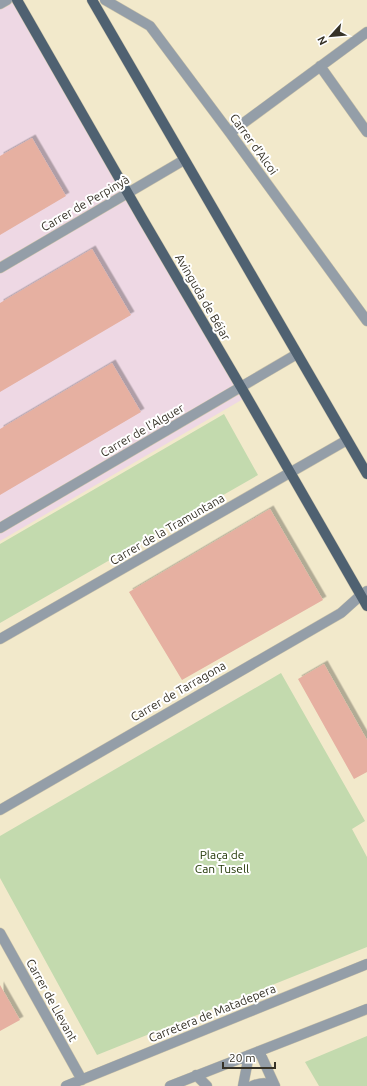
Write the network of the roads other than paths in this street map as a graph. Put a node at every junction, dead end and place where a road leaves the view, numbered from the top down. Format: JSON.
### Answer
{"nodes":[{"id":1,"x":6,"y":0,"type":"edge"},
{"id":2,"x":17,"y":0,"type":"edge"},
{"id":3,"x":92,"y":0,"type":"edge"},
{"id":4,"x":105,"y":0,"type":"edge"},
{"id":5,"x":0,"y":4,"type":"edge"},
{"id":6,"x":367,"y":32,"type":"edge"},
{"id":7,"x":320,"y":66,"type":"junction"},
{"id":8,"x":367,"y":132,"type":"edge"},
{"id":9,"x":230,"y":133,"type":"junction"},
{"id":10,"x":184,"y":160,"type":"junction"},
{"id":11,"x":128,"y":193,"type":"junction"},
{"id":12,"x":0,"y":268,"type":"edge"},
{"id":13,"x":365,"y":315,"type":"edge"},
{"id":14,"x":297,"y":354,"type":"junction"},
{"id":15,"x":241,"y":387,"type":"junction"},
{"id":16,"x":347,"y":440,"type":"junction"},
{"id":17,"x":291,"y":473,"type":"junction"},
{"id":18,"x":367,"y":474,"type":"edge"},
{"id":19,"x":0,"y":528,"type":"edge"},
{"id":20,"x":364,"y":593,"type":"edge"},
{"id":21,"x":367,"y":606,"type":"edge"},
{"id":22,"x":0,"y":639,"type":"edge"},
{"id":23,"x":0,"y":810,"type":"edge"},
{"id":24,"x":0,"y":933,"type":"edge"},
{"id":25,"x":367,"y":964,"type":"edge"},
{"id":26,"x":367,"y":1009,"type":"edge"},
{"id":27,"x":259,"y":1051,"type":"junction"},
{"id":28,"x":249,"y":1055,"type":"junction"},
{"id":29,"x":196,"y":1075,"type":"junction"},
{"id":30,"x":82,"y":1080,"type":"junction"},
{"id":31,"x":66,"y":1086,"type":"edge"},
{"id":32,"x":170,"y":1086,"type":"edge"},
{"id":33,"x":208,"y":1086,"type":"edge"},
{"id":34,"x":243,"y":1086,"type":"edge"},
{"id":35,"x":252,"y":1086,"type":"edge"},
{"id":36,"x":275,"y":1086,"type":"edge"}],
"edges":[{"from":1,"to":5,"type":"street"},
{"from":2,"to":11,"type":"main road","name":"Avinguda de Béjar"},
{"from":3,"to":10,"type":"main road"},
{"from":4,"to":9,"type":"street","name":"Carrer d'Alcoi"},
{"from":6,"to":7,"type":"street"},
{"from":7,"to":8,"type":"street"},
{"from":7,"to":9,"type":"street"},
{"from":9,"to":13,"type":"street","name":"Carrer d'Alcoi"},
{"from":10,"to":11,"type":"street","name":"Carrer de Perpinyà"},
{"from":10,"to":14,"type":"main road"},
{"from":11,"to":12,"type":"street","name":"Carrer de Perpinyà"},
{"from":11,"to":15,"type":"main road","name":"Avinguda de Béjar"},
{"from":14,"to":15,"type":"street","name":"Carrer de l'Alguer"},
{"from":14,"to":16,"type":"main road"},
{"from":15,"to":17,"type":"main road","name":"Avinguda de Béjar"},
{"from":15,"to":19,"type":"street","name":"Carrer de l'Alguer"},
{"from":16,"to":17,"type":"street","name":"Carrer de la Tramuntana"},
{"from":16,"to":18,"type":"main road"},
{"from":17,"to":20,"type":"main road","name":"Avinguda de Béjar"},
{"from":17,"to":22,"type":"street","name":"Carrer de la Tramuntana"},
{"from":20,"to":21,"type":"main road","name":"Avinguda de Béjar"},
{"from":20,"to":23,"type":"street","name":"Carrer de Tarragona"},
{"from":24,"to":30,"type":"street","name":"Carrer de Llevant"},
{"from":25,"to":30,"type":"street","name":"Carretera de Matadepera"},
{"from":26,"to":27,"type":"street"},
{"from":27,"to":28,"type":"street"},
{"from":27,"to":36,"type":"street"},
{"from":28,"to":29,"type":"street"},
{"from":28,"to":34,"type":"street"},
{"from":29,"to":32,"type":"street"},
{"from":29,"to":33,"type":"street"},
{"from":30,"to":31,"type":"street","name":"Carretera de Matadepera"},
{"from":35,"to":36,"type":"street"}]}
